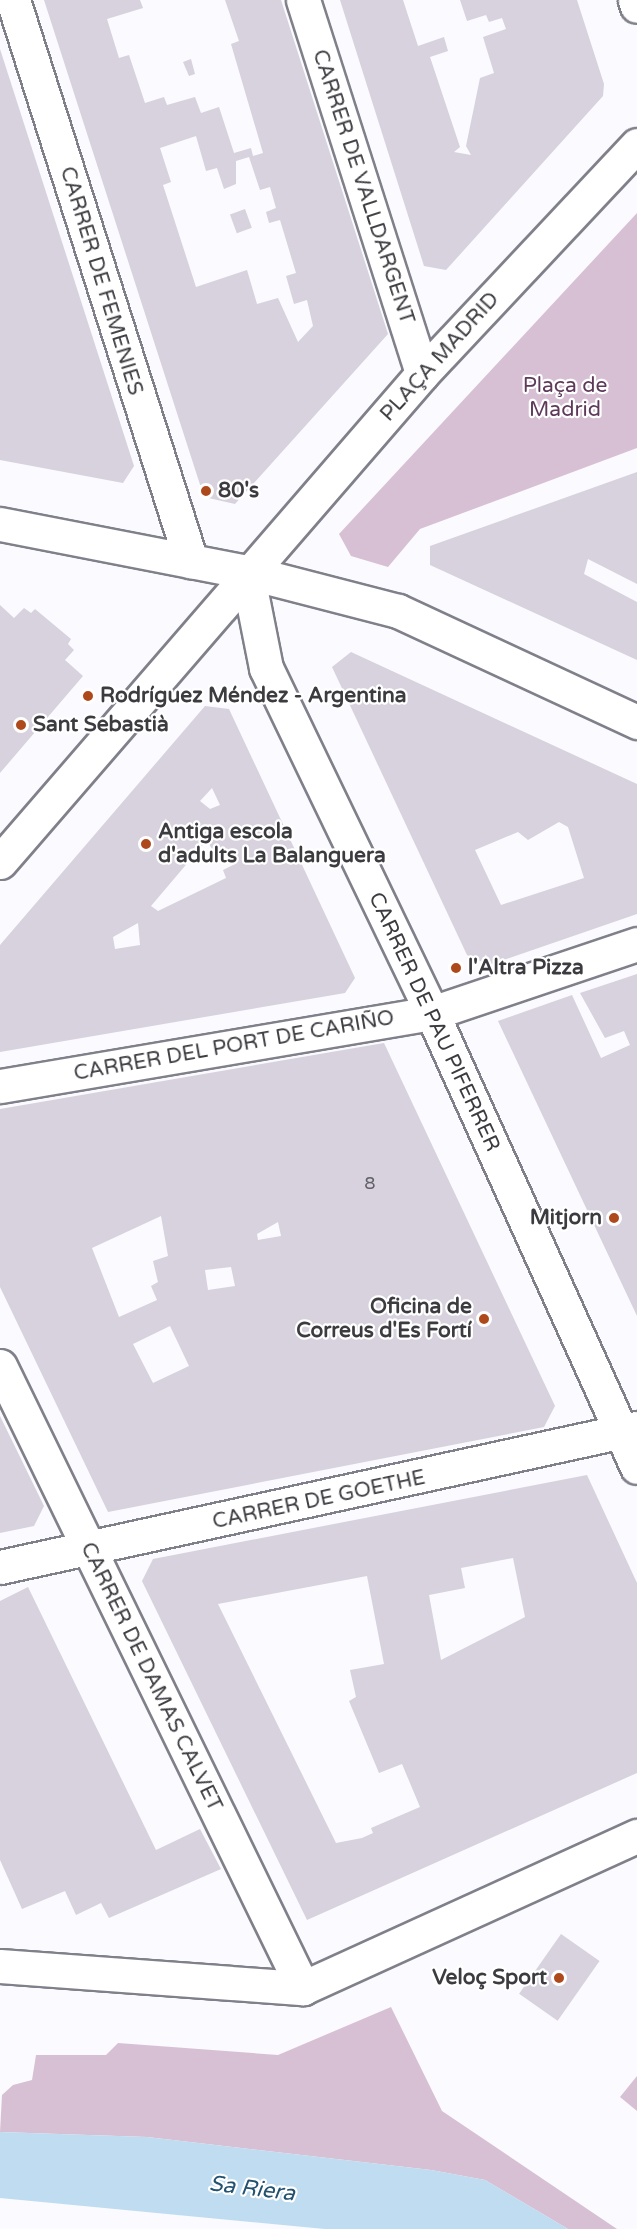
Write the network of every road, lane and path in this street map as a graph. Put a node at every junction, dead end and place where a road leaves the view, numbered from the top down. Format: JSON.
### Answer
{"nodes":[{"id":1,"x":13,"y":0,"type":"edge"},
{"id":2,"x":303,"y":0,"type":"edge"},
{"id":3,"x":635,"y":0,"type":"edge"},
{"id":4,"x":637,"y":6,"type":"edge"},
{"id":5,"x":637,"y":145,"type":"edge"},
{"id":6,"x":423,"y":374,"type":"junction"},
{"id":7,"x":0,"y":524,"type":"edge"},
{"id":8,"x":191,"y":561,"type":"junction"},
{"id":9,"x":247,"y":572,"type":"junction"},
{"id":10,"x":637,"y":722,"type":"edge"},
{"id":11,"x":0,"y":862,"type":"edge"},
{"id":12,"x":637,"y":944,"type":"edge"},
{"id":13,"x":432,"y":1012,"type":"junction"},
{"id":14,"x":0,"y":1086,"type":"edge"},
{"id":15,"x":0,"y":1366,"type":"edge"},
{"id":16,"x":630,"y":1432,"type":"edge"},
{"id":17,"x":637,"y":1467,"type":"edge"},
{"id":18,"x":89,"y":1550,"type":"junction"},
{"id":19,"x":0,"y":1567,"type":"edge"},
{"id":20,"x":637,"y":1836,"type":"edge"},
{"id":21,"x":0,"y":1966,"type":"edge"},
{"id":22,"x":303,"y":1988,"type":"junction"}],
"edges":[{"from":1,"to":8,"type":"street","name":"CARRER DE FEMENIES"},
{"from":2,"to":6,"type":"street","name":"CARRER DE VALLDARGENT"},
{"from":3,"to":4,"type":"street"},
{"from":5,"to":6,"type":"street","name":"PLAÇA MADRID"},
{"from":6,"to":9,"type":"street","name":"PLAÇA MADRID"},
{"from":7,"to":8,"type":"street"},
{"from":8,"to":9,"type":"street"},
{"from":9,"to":10,"type":"street"},
{"from":9,"to":11,"type":"street","name":"PLAÇA MADRID"},
{"from":9,"to":13,"type":"street","name":"CARRER DE PAU PIFERRER"},
{"from":12,"to":13,"type":"street","name":"CARRER DEL PORT DE CARIÑO"},
{"from":13,"to":14,"type":"street","name":"CARRER DEL PORT DE CARIÑO"},
{"from":13,"to":16,"type":"street","name":"CARRER DE PAU PIFERRER"},
{"from":15,"to":18,"type":"street","name":"CARRER DE DAMAS CALVET"},
{"from":16,"to":17,"type":"street","name":"CARRER DE PAU PIFERRER"},
{"from":16,"to":18,"type":"street","name":"CARRER DE GOETHE"},
{"from":18,"to":19,"type":"street","name":"CARRER DE GOETHE"},
{"from":18,"to":22,"type":"street","name":"CARRER DE DAMAS CALVET"},
{"from":20,"to":22,"type":"street"},
{"from":21,"to":22,"type":"street"}]}
